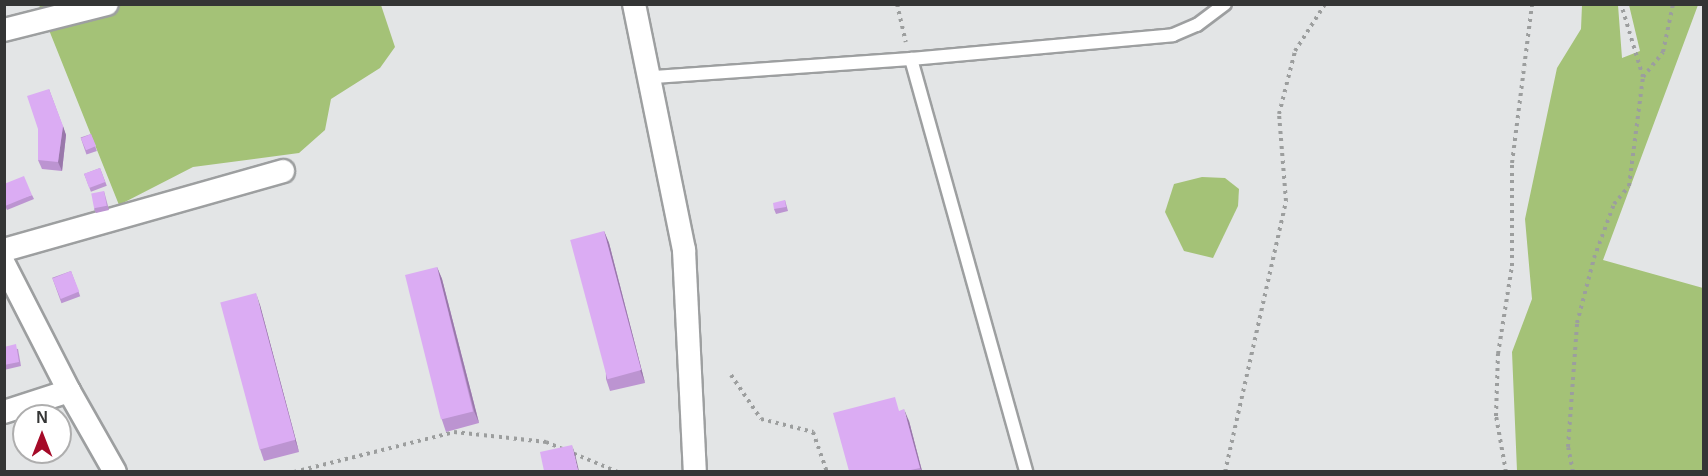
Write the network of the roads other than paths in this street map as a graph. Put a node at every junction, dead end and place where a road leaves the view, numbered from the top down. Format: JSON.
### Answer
{"nodes":[{"id":1,"x":107,"y":4,"type":"edge"},
{"id":2,"x":634,"y":4,"type":"edge"},
{"id":3,"x":1225,"y":4,"type":"edge"},
{"id":4,"x":4,"y":30,"type":"edge"},
{"id":5,"x":911,"y":59,"type":"junction"},
{"id":6,"x":653,"y":78,"type":"junction"},
{"id":7,"x":283,"y":171,"type":"dead end"},
{"id":8,"x":4,"y":250,"type":"edge"},
{"id":9,"x":4,"y":264,"type":"edge"},
{"id":10,"x":69,"y":391,"type":"junction"},
{"id":11,"x":4,"y":412,"type":"edge"},
{"id":12,"x":116,"y":471,"type":"edge"},
{"id":13,"x":695,"y":471,"type":"edge"},
{"id":14,"x":1026,"y":471,"type":"edge"}],
"edges":[{"from":1,"to":4,"type":"street"},
{"from":2,"to":6,"type":"street"},
{"from":3,"to":5,"type":"lane"},
{"from":5,"to":6,"type":"lane"},
{"from":5,"to":14,"type":"lane"},
{"from":6,"to":13,"type":"street"},
{"from":7,"to":8,"type":"street"},
{"from":9,"to":10,"type":"street"},
{"from":10,"to":11,"type":"street"},
{"from":10,"to":12,"type":"street"}]}
